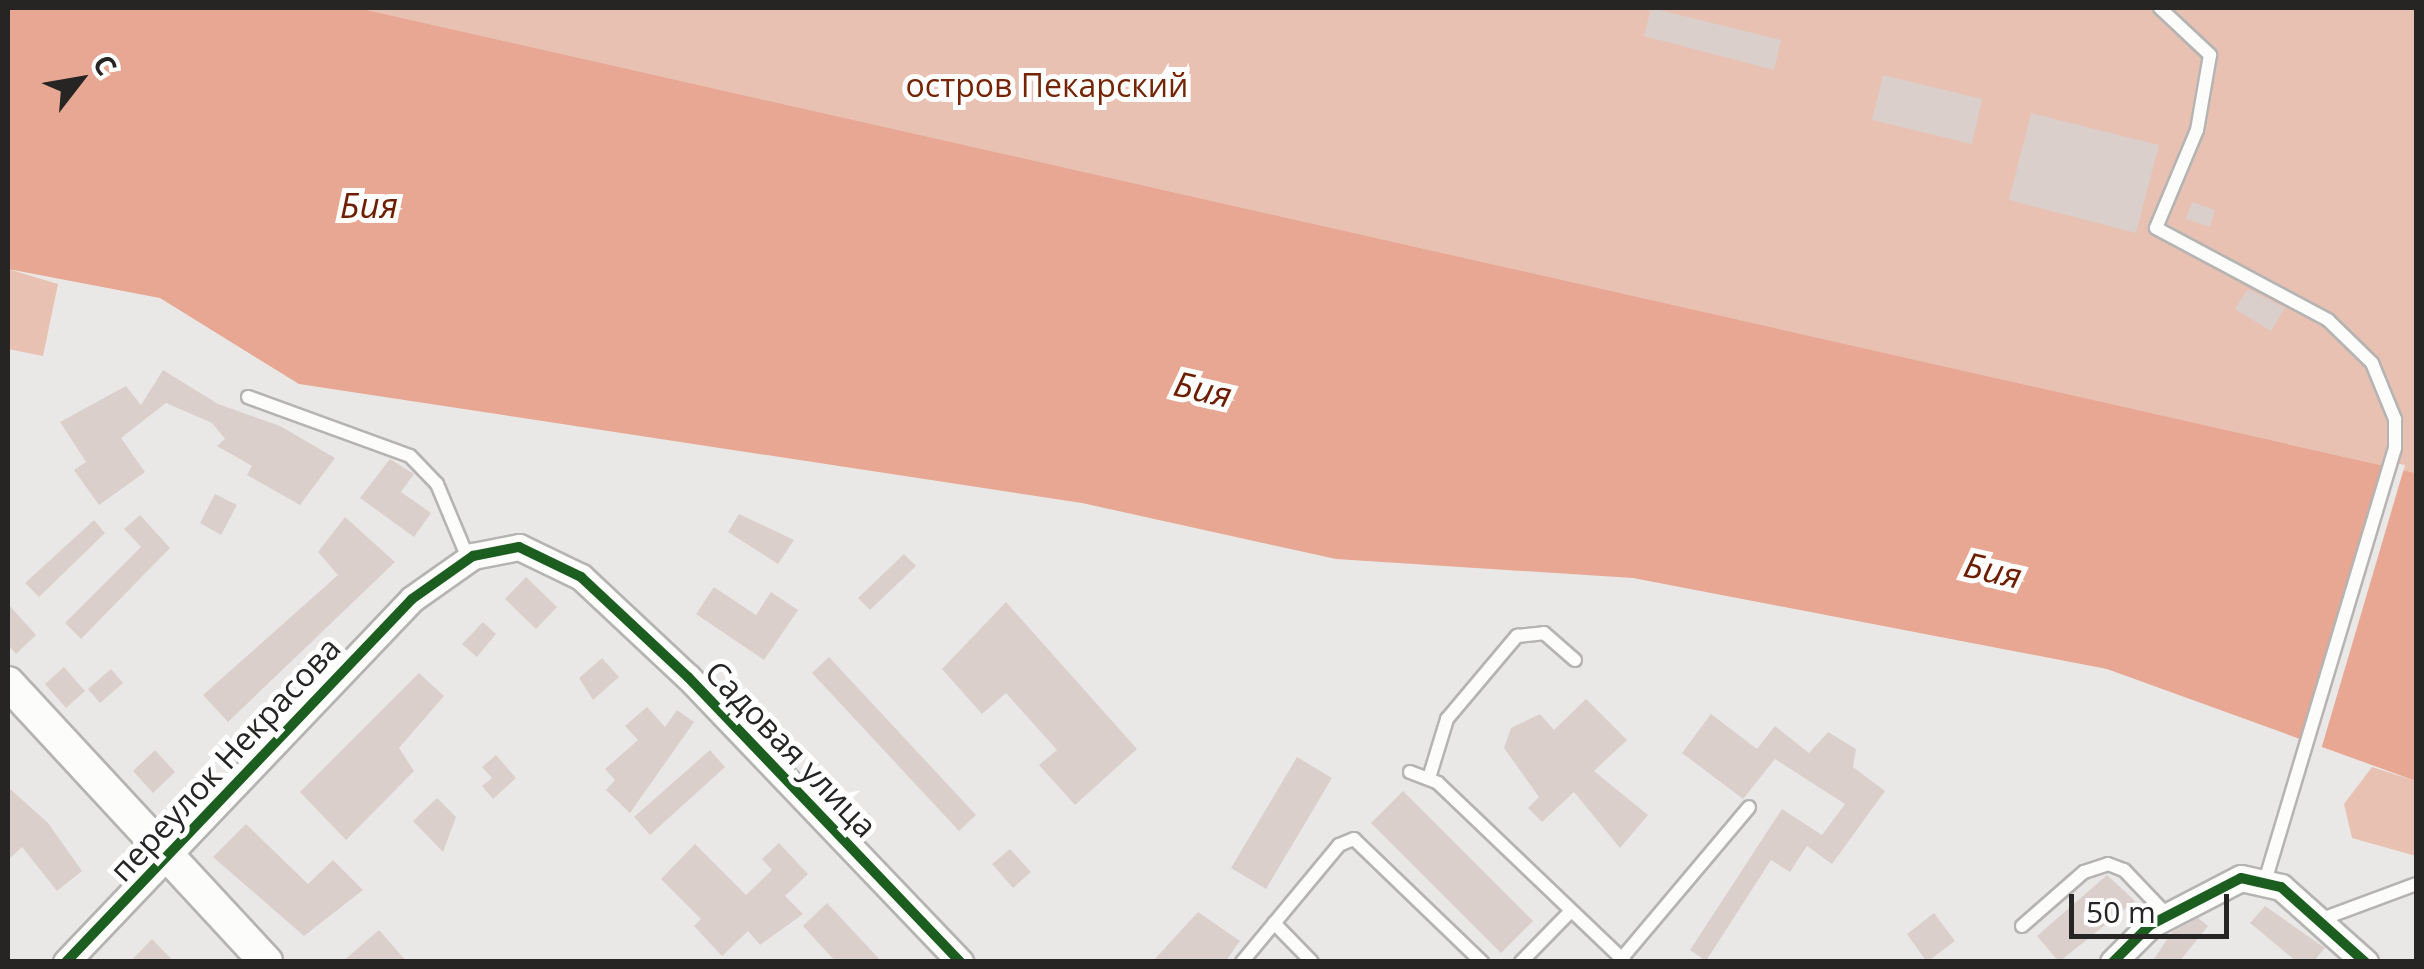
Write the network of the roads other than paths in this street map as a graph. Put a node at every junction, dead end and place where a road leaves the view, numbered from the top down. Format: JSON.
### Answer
{"nodes":[{"id":1,"x":2160,"y":8,"type":"edge"},
{"id":2,"x":248,"y":398,"type":"dead end"},
{"id":3,"x":468,"y":558,"type":"junction"},
{"id":4,"x":581,"y":577,"type":"joint"},
{"id":5,"x":1574,"y":660,"type":"dead end"},
{"id":6,"x":8,"y":683,"type":"edge"},
{"id":7,"x":1410,"y":772,"type":"dead end"},
{"id":8,"x":1429,"y":778,"type":"junction"},
{"id":9,"x":1749,"y":807,"type":"dead end"},
{"id":10,"x":168,"y":861,"type":"junction"},
{"id":11,"x":2265,"y":880,"type":"junction"},
{"id":12,"x":2416,"y":884,"type":"edge"},
{"id":13,"x":1571,"y":912,"type":"junction"},
{"id":14,"x":2322,"y":919,"type":"junction"},
{"id":15,"x":2158,"y":920,"type":"junction"},
{"id":16,"x":1274,"y":923,"type":"junction"},
{"id":17,"x":2022,"y":926,"type":"dead end"},
{"id":18,"x":1472,"y":958,"type":"edge"},
{"id":19,"x":1623,"y":960,"type":"edge"},
{"id":20,"x":66,"y":962,"type":"edge"},
{"id":21,"x":266,"y":962,"type":"edge"},
{"id":22,"x":960,"y":962,"type":"edge"},
{"id":23,"x":1242,"y":962,"type":"edge"},
{"id":24,"x":1312,"y":962,"type":"edge"},
{"id":25,"x":1521,"y":962,"type":"edge"},
{"id":26,"x":2114,"y":962,"type":"edge"},
{"id":27,"x":2366,"y":962,"type":"edge"}],
"edges":[{"from":1,"to":11,"type":"lane"},
{"from":2,"to":3,"type":"lane"},
{"from":3,"to":4,"type":"street","name":"переулок Некрасова"},
{"from":3,"to":10,"type":"street","name":"переулок Некрасова"},
{"from":4,"to":22,"type":"street","name":"Садовая улица"},
{"from":5,"to":8,"type":"lane"},
{"from":6,"to":10,"type":"main road"},
{"from":7,"to":8,"type":"lane"},
{"from":8,"to":13,"type":"lane"},
{"from":9,"to":19,"type":"lane"},
{"from":10,"to":20,"type":"street","name":"переулок Некрасова"},
{"from":10,"to":21,"type":"main road"},
{"from":11,"to":14,"type":"street"},
{"from":11,"to":15,"type":"street"},
{"from":12,"to":14,"type":"lane"},
{"from":13,"to":19,"type":"lane"},
{"from":13,"to":25,"type":"lane"},
{"from":14,"to":27,"type":"street"},
{"from":15,"to":17,"type":"lane"},
{"from":15,"to":26,"type":"street"},
{"from":16,"to":18,"type":"lane"},
{"from":16,"to":23,"type":"lane"},
{"from":16,"to":24,"type":"lane"}]}
